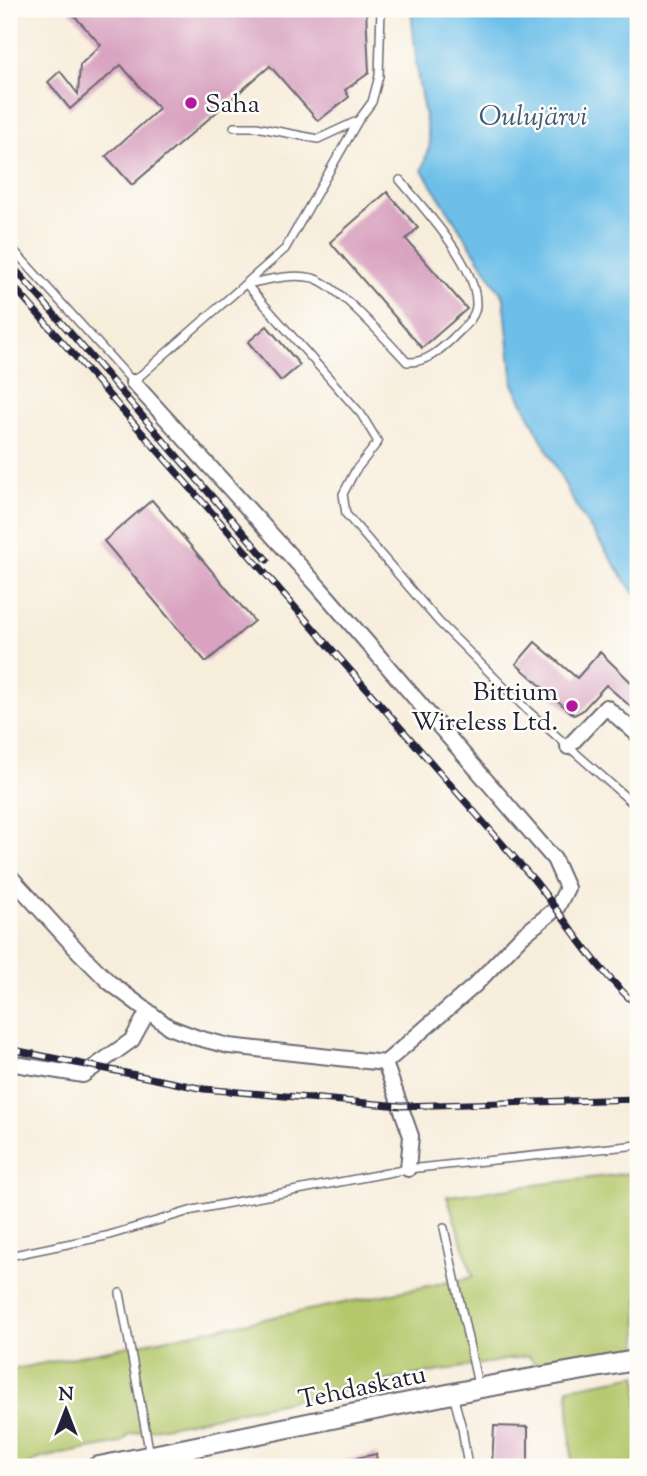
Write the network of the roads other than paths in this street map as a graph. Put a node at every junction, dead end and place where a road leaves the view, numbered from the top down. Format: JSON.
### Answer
{"nodes":[{"id":1,"x":381,"y":9,"type":"edge"},
{"id":2,"x":358,"y":121,"type":"junction"},
{"id":3,"x":234,"y":127,"type":"dead end"},
{"id":4,"x":400,"y":180,"type":"dead end"},
{"id":5,"x":9,"y":245,"type":"edge"},
{"id":6,"x":246,"y":284,"type":"junction"},
{"id":7,"x":133,"y":382,"type":"junction"},
{"id":8,"x":638,"y":735,"type":"edge"},
{"id":9,"x":568,"y":747,"type":"junction"},
{"id":10,"x":638,"y":786,"type":"edge"},
{"id":11,"x":628,"y":799,"type":"junction"},
{"id":12,"x":638,"y":808,"type":"edge"},
{"id":13,"x":9,"y":875,"type":"edge"},
{"id":14,"x":148,"y":1011,"type":"junction"},
{"id":15,"x":9,"y":1063,"type":"edge"},
{"id":16,"x":385,"y":1063,"type":"junction"},
{"id":17,"x":638,"y":1145,"type":"edge"},
{"id":18,"x":408,"y":1169,"type":"junction"},
{"id":19,"x":444,"y":1228,"type":"dead end"},
{"id":20,"x":9,"y":1256,"type":"edge"},
{"id":21,"x":120,"y":1293,"type":"dead end"},
{"id":22,"x":638,"y":1360,"type":"edge"},
{"id":23,"x":479,"y":1388,"type":"junction"},
{"id":24,"x":453,"y":1394,"type":"junction"},
{"id":25,"x":150,"y":1456,"type":"junction"},
{"id":26,"x":97,"y":1467,"type":"edge"},
{"id":27,"x":468,"y":1467,"type":"edge"}],
"edges":[{"from":1,"to":2,"type":"lane"},
{"from":2,"to":3,"type":"lane"},
{"from":2,"to":6,"type":"lane"},
{"from":4,"to":6,"type":"lane"},
{"from":5,"to":7,"type":"lane"},
{"from":6,"to":7,"type":"lane"},
{"from":6,"to":9,"type":"lane"},
{"from":7,"to":16,"type":"street"},
{"from":8,"to":9,"type":"street"},
{"from":9,"to":11,"type":"lane"},
{"from":10,"to":11,"type":"lane"},
{"from":11,"to":12,"type":"lane"},
{"from":13,"to":14,"type":"street"},
{"from":14,"to":15,"type":"street"},
{"from":14,"to":16,"type":"street"},
{"from":16,"to":18,"type":"street"},
{"from":17,"to":18,"type":"lane"},
{"from":18,"to":20,"type":"lane"},
{"from":19,"to":23,"type":"lane"},
{"from":21,"to":25,"type":"lane"},
{"from":22,"to":23,"type":"street","name":"Tehdaskatu"},
{"from":23,"to":24,"type":"street","name":"Tehdaskatu"},
{"from":24,"to":25,"type":"street","name":"Tehdaskatu"},
{"from":24,"to":27,"type":"lane"},
{"from":25,"to":26,"type":"street","name":"Tehdaskatu"}]}
